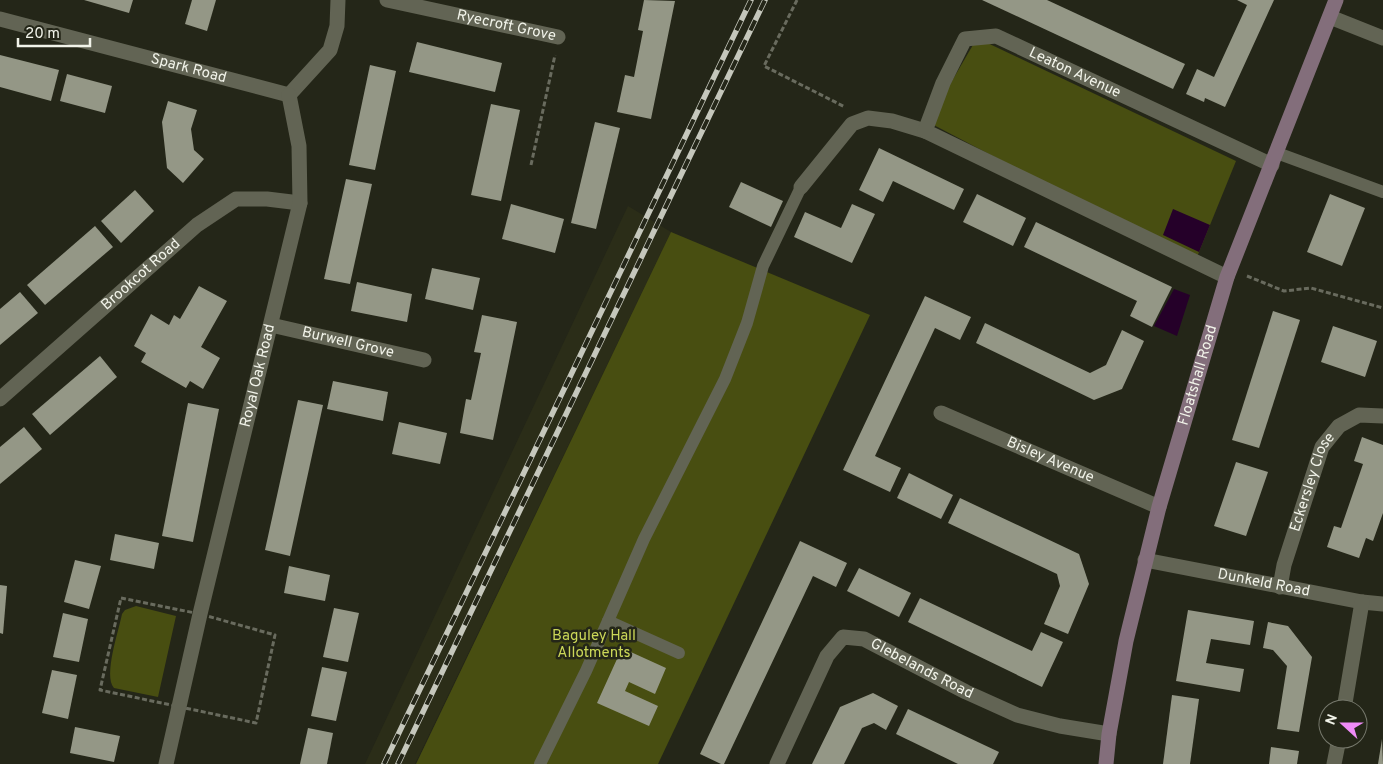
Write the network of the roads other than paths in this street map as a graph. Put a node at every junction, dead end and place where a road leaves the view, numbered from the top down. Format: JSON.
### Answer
{"nodes":[{"id":1,"x":338,"y":0,"type":"edge"},
{"id":2,"x":387,"y":0,"type":"edge"},
{"id":3,"x":1336,"y":0,"type":"edge"},
{"id":4,"x":1330,"y":17,"type":"junction"},
{"id":5,"x":0,"y":19,"type":"edge"},
{"id":6,"x":558,"y":37,"type":"road end"},
{"id":7,"x":1383,"y":38,"type":"edge"},
{"id":8,"x":289,"y":95,"type":"junction"},
{"id":9,"x":925,"y":131,"type":"junction"},
{"id":10,"x":1275,"y":159,"type":"junction"},
{"id":11,"x":801,"y":187,"type":"joint"},
{"id":12,"x":1383,"y":192,"type":"edge"},
{"id":13,"x":300,"y":203,"type":"junction"},
{"id":14,"x":1229,"y":273,"type":"junction"},
{"id":15,"x":271,"y":325,"type":"junction"},
{"id":16,"x":424,"y":360,"type":"dead end"},
{"id":17,"x":0,"y":399,"type":"edge"},
{"id":18,"x":941,"y":413,"type":"dead end"},
{"id":19,"x":1383,"y":416,"type":"edge"},
{"id":20,"x":1158,"y":507,"type":"junction"},
{"id":21,"x":1145,"y":560,"type":"junction"},
{"id":22,"x":1280,"y":587,"type":"junction"},
{"id":23,"x":1362,"y":602,"type":"junction"},
{"id":24,"x":1383,"y":604,"type":"edge"},
{"id":25,"x":608,"y":622,"type":"junction"},
{"id":26,"x":679,"y":653,"type":"dead end"},
{"id":27,"x":1346,"y":699,"type":"edge"},
{"id":28,"x":1109,"y":734,"type":"junction"},
{"id":29,"x":1337,"y":749,"type":"edge"},
{"id":30,"x":166,"y":764,"type":"edge"},
{"id":31,"x":540,"y":764,"type":"edge"},
{"id":32,"x":776,"y":764,"type":"edge"},
{"id":33,"x":1106,"y":764,"type":"edge"},
{"id":34,"x":1334,"y":764,"type":"edge"}],
"edges":[{"from":1,"to":8,"type":"street"},
{"from":2,"to":6,"type":"street","name":"Ryecroft Grove"},
{"from":3,"to":4,"type":"street","name":"Floatshall Road"},
{"from":4,"to":7,"type":"street"},
{"from":4,"to":10,"type":"street","name":"Floatshall Road"},
{"from":5,"to":8,"type":"street","name":"Spark Road"},
{"from":8,"to":13,"type":"street","name":"Royal Oak Road"},
{"from":9,"to":10,"type":"street","name":"Leaton Avenue"},
{"from":9,"to":11,"type":"street"},
{"from":9,"to":14,"type":"street"},
{"from":10,"to":12,"type":"lane"},
{"from":10,"to":14,"type":"street","name":"Floatshall Road"},
{"from":11,"to":25,"type":"lane"},
{"from":13,"to":15,"type":"street","name":"Royal Oak Road"},
{"from":13,"to":17,"type":"street","name":"Brookcot Road"},
{"from":14,"to":20,"type":"street","name":"Floatshall Road"},
{"from":15,"to":16,"type":"street","name":"Burwell Grove"},
{"from":15,"to":30,"type":"street","name":"Royal Oak Road"},
{"from":18,"to":20,"type":"street","name":"Bisley Avenue"},
{"from":19,"to":22,"type":"street","name":"Eckersley Close"},
{"from":20,"to":21,"type":"street","name":"Floatshall Road"},
{"from":21,"to":22,"type":"street","name":"Dunkeld Road"},
{"from":21,"to":28,"type":"street","name":"Floatshall Road"},
{"from":22,"to":23,"type":"street","name":"Dunkeld Road"},
{"from":23,"to":24,"type":"street","name":"Dunkeld Road"},
{"from":23,"to":27,"type":"street"},
{"from":25,"to":26,"type":"lane"},
{"from":25,"to":31,"type":"lane"},
{"from":28,"to":32,"type":"street","name":"Glebelands Road"},
{"from":28,"to":33,"type":"street","name":"Floatshall Road"},
{"from":29,"to":34,"type":"street"}]}
